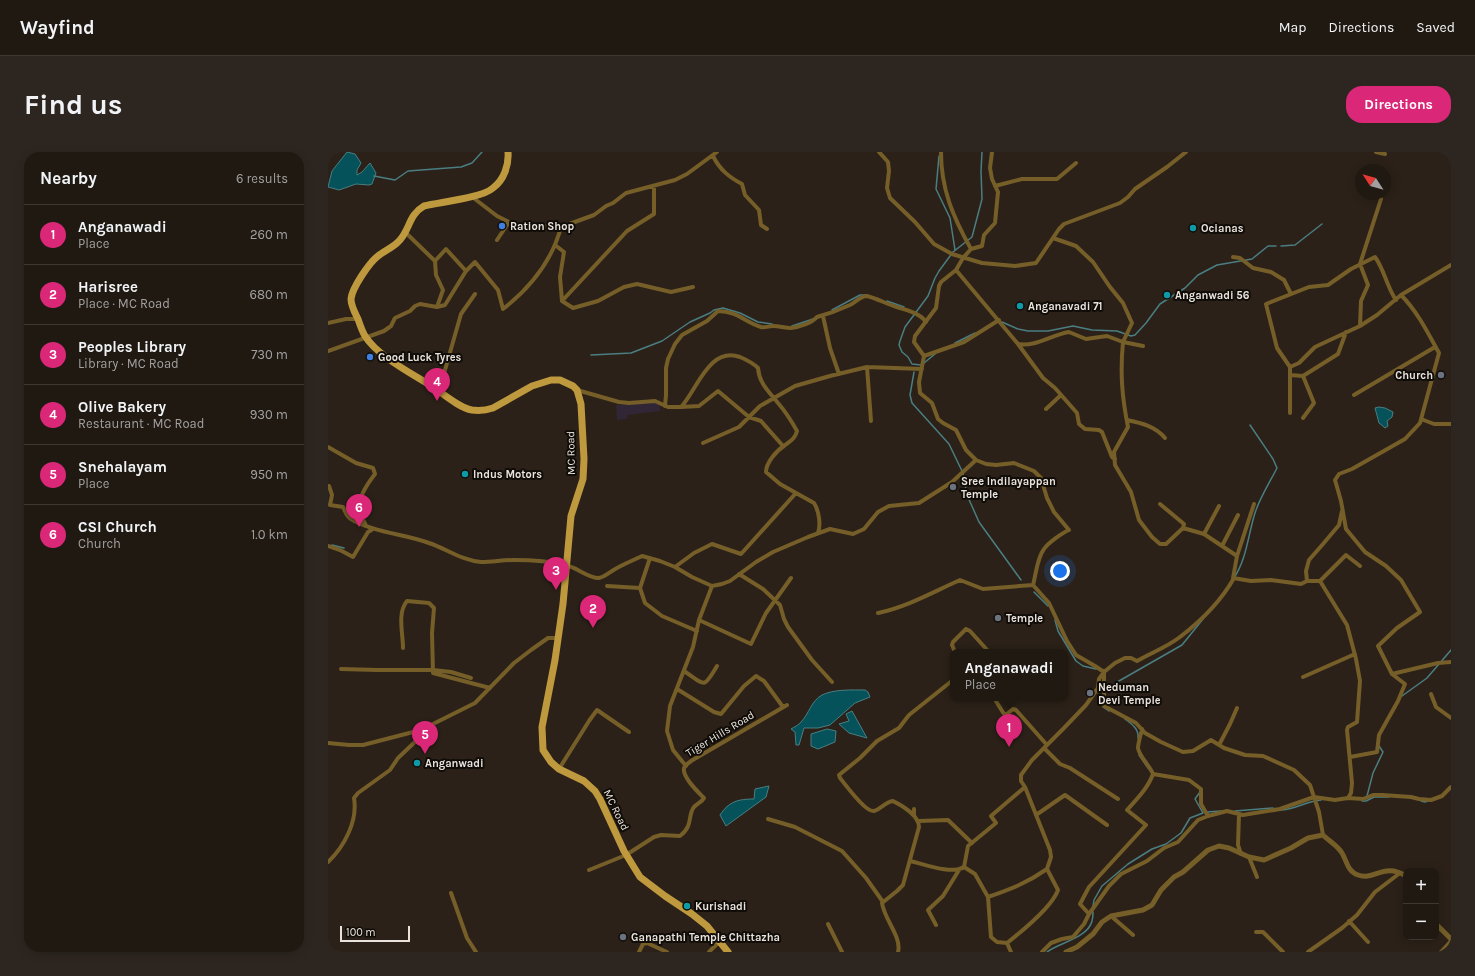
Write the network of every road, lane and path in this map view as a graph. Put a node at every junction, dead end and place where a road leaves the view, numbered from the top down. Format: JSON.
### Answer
{"nodes":[{"id":1,"x":508,"y":152,"type":"edge"},
{"id":2,"x":718,"y":152,"type":"edge"},
{"id":3,"x":879,"y":152,"type":"edge"},
{"id":4,"x":941,"y":152,"type":"edge"},
{"id":5,"x":992,"y":152,"type":"edge"},
{"id":6,"x":1186,"y":152,"type":"edge"},
{"id":7,"x":1376,"y":152,"type":"edge"},
{"id":8,"x":1385,"y":154,"type":"dead end"},
{"id":9,"x":713,"y":156,"type":"junction"},
{"id":10,"x":1076,"y":163,"type":"dead end"},
{"id":11,"x":654,"y":186,"type":"junction"},
{"id":12,"x":995,"y":186,"type":"junction"},
{"id":13,"x":471,"y":196,"type":"junction"},
{"id":14,"x":1381,"y":200,"type":"edge"},
{"id":15,"x":509,"y":222,"type":"junction"},
{"id":16,"x":561,"y":227,"type":"junction"},
{"id":17,"x":767,"y":229,"type":"dead end"},
{"id":18,"x":406,"y":232,"type":"junction"},
{"id":19,"x":1053,"y":238,"type":"junction"},
{"id":20,"x":497,"y":240,"type":"dead end"},
{"id":21,"x":556,"y":245,"type":"junction"},
{"id":22,"x":971,"y":249,"type":"junction"},
{"id":23,"x":1233,"y":257,"type":"dead end"},
{"id":24,"x":963,"y":258,"type":"junction"},
{"id":25,"x":435,"y":261,"type":"junction"},
{"id":26,"x":1360,"y":264,"type":"junction"},
{"id":27,"x":1451,"y":265,"type":"edge"},
{"id":28,"x":956,"y":270,"type":"junction"},
{"id":29,"x":466,"y":271,"type":"junction"},
{"id":30,"x":692,"y":287,"type":"dead end"},
{"id":31,"x":475,"y":294,"type":"dead end"},
{"id":32,"x":1291,"y":294,"type":"junction"},
{"id":33,"x":1401,"y":295,"type":"junction"},
{"id":34,"x":1396,"y":300,"type":"junction"},
{"id":35,"x":562,"y":301,"type":"junction"},
{"id":36,"x":437,"y":307,"type":"junction"},
{"id":37,"x":823,"y":316,"type":"junction"},
{"id":38,"x":357,"y":319,"type":"junction"},
{"id":39,"x":999,"y":320,"type":"junction"},
{"id":40,"x":926,"y":322,"type":"junction"},
{"id":41,"x":328,"y":323,"type":"edge"},
{"id":42,"x":1360,"y":326,"type":"junction"},
{"id":43,"x":1346,"y":332,"type":"junction"},
{"id":44,"x":366,"y":337,"type":"junction"},
{"id":45,"x":1123,"y":342,"type":"junction"},
{"id":46,"x":1018,"y":344,"type":"junction"},
{"id":47,"x":1143,"y":346,"type":"dead end"},
{"id":48,"x":1435,"y":347,"type":"junction"},
{"id":49,"x":328,"y":351,"type":"edge"},
{"id":50,"x":924,"y":356,"type":"junction"},
{"id":51,"x":1290,"y":366,"type":"junction"},
{"id":52,"x":867,"y":367,"type":"junction"},
{"id":53,"x":922,"y":369,"type":"junction"},
{"id":54,"x":839,"y":374,"type":"junction"},
{"id":55,"x":1290,"y":375,"type":"junction"},
{"id":56,"x":1303,"y":376,"type":"junction"},
{"id":57,"x":577,"y":390,"type":"junction"},
{"id":58,"x":439,"y":391,"type":"junction"},
{"id":59,"x":1061,"y":395,"type":"junction"},
{"id":60,"x":1354,"y":395,"type":"dead end"},
{"id":61,"x":773,"y":398,"type":"junction"},
{"id":62,"x":663,"y":405,"type":"junction"},
{"id":63,"x":681,"y":407,"type":"junction"},
{"id":64,"x":1046,"y":409,"type":"dead end"},
{"id":65,"x":1290,"y":413,"type":"dead end"},
{"id":66,"x":749,"y":417,"type":"junction"},
{"id":67,"x":1303,"y":418,"type":"dead end"},
{"id":68,"x":1127,"y":420,"type":"junction"},
{"id":69,"x":871,"y":421,"type":"dead end"},
{"id":70,"x":1422,"y":421,"type":"junction"},
{"id":71,"x":1451,"y":424,"type":"edge"},
{"id":72,"x":1165,"y":438,"type":"dead end"},
{"id":73,"x":703,"y":443,"type":"dead end"},
{"id":74,"x":783,"y":446,"type":"junction"},
{"id":75,"x":328,"y":447,"type":"edge"},
{"id":76,"x":1114,"y":459,"type":"junction"},
{"id":77,"x":976,"y":460,"type":"junction"},
{"id":78,"x":328,"y":486,"type":"edge"},
{"id":79,"x":796,"y":493,"type":"junction"},
{"id":80,"x":1160,"y":504,"type":"dead end"},
{"id":81,"x":1254,"y":504,"type":"dead end"},
{"id":82,"x":1219,"y":506,"type":"dead end"},
{"id":83,"x":1342,"y":508,"type":"junction"},
{"id":84,"x":1238,"y":515,"type":"dead end"},
{"id":85,"x":1338,"y":524,"type":"junction"},
{"id":86,"x":366,"y":526,"type":"junction"},
{"id":87,"x":1184,"y":528,"type":"junction"},
{"id":88,"x":372,"y":529,"type":"junction"},
{"id":89,"x":1346,"y":529,"type":"junction"},
{"id":90,"x":818,"y":533,"type":"junction"},
{"id":91,"x":1204,"y":534,"type":"junction"},
{"id":92,"x":328,"y":546,"type":"edge"},
{"id":93,"x":1222,"y":546,"type":"junction"},
{"id":94,"x":1237,"y":556,"type":"junction"},
{"id":95,"x":650,"y":558,"type":"junction"},
{"id":96,"x":567,"y":565,"type":"junction"},
{"id":97,"x":1360,"y":566,"type":"dead end"},
{"id":98,"x":675,"y":567,"type":"junction"},
{"id":99,"x":739,"y":574,"type":"junction"},
{"id":100,"x":791,"y":578,"type":"dead end"},
{"id":101,"x":1235,"y":578,"type":"junction"},
{"id":102,"x":1307,"y":581,"type":"junction"},
{"id":103,"x":1320,"y":581,"type":"junction"},
{"id":104,"x":1033,"y":585,"type":"junction"},
{"id":105,"x":607,"y":586,"type":"dead end"},
{"id":106,"x":712,"y":586,"type":"junction"},
{"id":107,"x":640,"y":588,"type":"junction"},
{"id":108,"x":776,"y":600,"type":"junction"},
{"id":109,"x":878,"y":613,"type":"dead end"},
{"id":110,"x":699,"y":620,"type":"junction"},
{"id":111,"x":697,"y":631,"type":"junction"},
{"id":112,"x":558,"y":638,"type":"junction"},
{"id":113,"x":404,"y":648,"type":"dead end"},
{"id":114,"x":954,"y":649,"type":"edge"},
{"id":115,"x":986,"y":649,"type":"edge"},
{"id":116,"x":1355,"y":654,"type":"junction"},
{"id":117,"x":1451,"y":662,"type":"edge"},
{"id":118,"x":717,"y":666,"type":"dead end"},
{"id":119,"x":341,"y":669,"type":"dead end"},
{"id":120,"x":433,"y":670,"type":"junction"},
{"id":121,"x":684,"y":670,"type":"junction"},
{"id":122,"x":1104,"y":672,"type":"junction"},
{"id":123,"x":1392,"y":674,"type":"junction"},
{"id":124,"x":1303,"y":677,"type":"dead end"},
{"id":125,"x":471,"y":678,"type":"dead end"},
{"id":126,"x":832,"y":682,"type":"dead end"},
{"id":127,"x":950,"y":682,"type":"edge"},
{"id":128,"x":490,"y":688,"type":"junction"},
{"id":129,"x":677,"y":689,"type":"junction"},
{"id":130,"x":1431,"y":694,"type":"dead end"},
{"id":131,"x":996,"y":701,"type":"edge"},
{"id":132,"x":1237,"y":708,"type":"dead end"},
{"id":133,"x":1451,"y":718,"type":"edge"},
{"id":134,"x":426,"y":728,"type":"junction"},
{"id":135,"x":1142,"y":729,"type":"junction"},
{"id":136,"x":629,"y":732,"type":"dead end"},
{"id":137,"x":328,"y":743,"type":"edge"},
{"id":138,"x":1219,"y":745,"type":"junction"},
{"id":139,"x":1046,"y":746,"type":"junction"},
{"id":140,"x":1350,"y":757,"type":"junction"},
{"id":141,"x":686,"y":766,"type":"junction"},
{"id":142,"x":559,"y":769,"type":"junction"},
{"id":143,"x":1153,"y":774,"type":"junction"},
{"id":144,"x":1025,"y":787,"type":"junction"},
{"id":145,"x":1450,"y":790,"type":"edge"},
{"id":146,"x":1314,"y":797,"type":"junction"},
{"id":147,"x":1348,"y":798,"type":"junction"},
{"id":148,"x":1118,"y":799,"type":"dead end"},
{"id":149,"x":914,"y":809,"type":"dead end"},
{"id":150,"x":1239,"y":814,"type":"junction"},
{"id":151,"x":1208,"y":815,"type":"junction"},
{"id":152,"x":914,"y":816,"type":"junction"},
{"id":153,"x":1036,"y":816,"type":"junction"},
{"id":154,"x":768,"y":819,"type":"dead end"},
{"id":155,"x":919,"y":821,"type":"junction"},
{"id":156,"x":1107,"y":825,"type":"dead end"},
{"id":157,"x":1323,"y":835,"type":"junction"},
{"id":158,"x":972,"y":843,"type":"junction"},
{"id":159,"x":1241,"y":854,"type":"junction"},
{"id":160,"x":626,"y":855,"type":"junction"},
{"id":161,"x":1249,"y":857,"type":"junction"},
{"id":162,"x":910,"y":861,"type":"junction"},
{"id":163,"x":328,"y":862,"type":"edge"},
{"id":164,"x":964,"y":867,"type":"junction"},
{"id":165,"x":1047,"y":869,"type":"junction"},
{"id":166,"x":589,"y":870,"type":"dead end"},
{"id":167,"x":959,"y":870,"type":"junction"},
{"id":168,"x":1400,"y":872,"type":"junction"},
{"id":169,"x":1403,"y":874,"type":"edge"},
{"id":170,"x":1257,"y":877,"type":"dead end"},
{"id":171,"x":451,"y":893,"type":"dead end"},
{"id":172,"x":988,"y":897,"type":"junction"},
{"id":173,"x":883,"y":902,"type":"junction"},
{"id":174,"x":1089,"y":914,"type":"junction"},
{"id":175,"x":1110,"y":916,"type":"junction"},
{"id":176,"x":1349,"y":921,"type":"junction"},
{"id":177,"x":828,"y":924,"type":"dead end"},
{"id":178,"x":936,"y":925,"type":"dead end"},
{"id":179,"x":1439,"y":927,"type":"edge"},
{"id":180,"x":1256,"y":932,"type":"dead end"},
{"id":181,"x":1133,"y":934,"type":"dead end"},
{"id":182,"x":1451,"y":940,"type":"edge"},
{"id":183,"x":719,"y":942,"type":"junction"},
{"id":184,"x":1368,"y":942,"type":"dead end"},
{"id":185,"x":1007,"y":943,"type":"junction"},
{"id":186,"x":476,"y":952,"type":"edge"},
{"id":187,"x":639,"y":952,"type":"edge"},
{"id":188,"x":667,"y":952,"type":"edge"},
{"id":189,"x":709,"y":952,"type":"edge"},
{"id":190,"x":728,"y":952,"type":"edge"},
{"id":191,"x":842,"y":952,"type":"edge"},
{"id":192,"x":898,"y":952,"type":"edge"},
{"id":193,"x":1011,"y":952,"type":"edge"},
{"id":194,"x":1042,"y":952,"type":"edge"},
{"id":195,"x":1066,"y":952,"type":"edge"},
{"id":196,"x":1283,"y":952,"type":"edge"},
{"id":197,"x":1308,"y":952,"type":"edge"},
{"id":198,"x":1441,"y":952,"type":"edge"}],
"edges":[{"from":1,"to":13,"type":"main road"},
{"from":2,"to":9,"type":"street"},
{"from":3,"to":24,"type":"street"},
{"from":4,"to":22,"type":"street"},
{"from":5,"to":12,"type":"street"},
{"from":6,"to":19,"type":"street"},
{"from":7,"to":8,"type":"street"},
{"from":9,"to":11,"type":"street"},
{"from":9,"to":17,"type":"street"},
{"from":10,"to":12,"type":"street"},
{"from":11,"to":16,"type":"street"},
{"from":11,"to":35,"type":"street"},
{"from":12,"to":22,"type":"street"},
{"from":13,"to":15,"type":"street"},
{"from":13,"to":18,"type":"main road"},
{"from":14,"to":26,"type":"street"},
{"from":15,"to":16,"type":"street"},
{"from":15,"to":20,"type":"street"},
{"from":16,"to":21,"type":"street"},
{"from":18,"to":25,"type":"street"},
{"from":18,"to":38,"type":"main road"},
{"from":19,"to":24,"type":"street"},
{"from":19,"to":45,"type":"street"},
{"from":21,"to":29,"type":"street"},
{"from":21,"to":35,"type":"street"},
{"from":22,"to":24,"type":"street"},
{"from":23,"to":32,"type":"street"},
{"from":24,"to":28,"type":"street"},
{"from":25,"to":29,"type":"street"},
{"from":25,"to":36,"type":"street"},
{"from":26,"to":32,"type":"street"},
{"from":26,"to":34,"type":"street"},
{"from":26,"to":42,"type":"street"},
{"from":27,"to":33,"type":"street"},
{"from":28,"to":39,"type":"street"},
{"from":28,"to":40,"type":"street"},
{"from":29,"to":36,"type":"street"},
{"from":30,"to":35,"type":"street"},
{"from":31,"to":58,"type":"street"},
{"from":32,"to":51,"type":"street"},
{"from":33,"to":34,"type":"street"},
{"from":33,"to":48,"type":"street"},
{"from":34,"to":42,"type":"street"},
{"from":36,"to":44,"type":"street"},
{"from":37,"to":40,"type":"street"},
{"from":37,"to":54,"type":"street"},
{"from":37,"to":62,"type":"street"},
{"from":38,"to":41,"type":"street"},
{"from":38,"to":44,"type":"main road"},
{"from":39,"to":46,"type":"street"},
{"from":39,"to":50,"type":"street"},
{"from":40,"to":50,"type":"street"},
{"from":42,"to":43,"type":"street"},
{"from":43,"to":51,"type":"street"},
{"from":43,"to":56,"type":"street"},
{"from":44,"to":49,"type":"street"},
{"from":44,"to":58,"type":"main road"},
{"from":45,"to":46,"type":"street"},
{"from":45,"to":47,"type":"street"},
{"from":45,"to":68,"type":"street"},
{"from":46,"to":59,"type":"street"},
{"from":48,"to":60,"type":"street"},
{"from":48,"to":70,"type":"street"},
{"from":50,"to":53,"type":"street"},
{"from":51,"to":55,"type":"street"},
{"from":52,"to":53,"type":"street"},
{"from":52,"to":54,"type":"street"},
{"from":52,"to":69,"type":"street"},
{"from":53,"to":77,"type":"street"},
{"from":54,"to":61,"type":"street"},
{"from":55,"to":56,"type":"street"},
{"from":55,"to":65,"type":"street"},
{"from":56,"to":67,"type":"street"},
{"from":57,"to":58,"type":"main road"},
{"from":57,"to":62,"type":"street"},
{"from":57,"to":96,"type":"main road","name":"MC Road"},
{"from":59,"to":64,"type":"street"},
{"from":59,"to":76,"type":"street"},
{"from":61,"to":63,"type":"street"},
{"from":61,"to":66,"type":"street"},
{"from":61,"to":74,"type":"street"},
{"from":62,"to":63,"type":"street"},
{"from":63,"to":66,"type":"street"},
{"from":66,"to":73,"type":"street"},
{"from":66,"to":74,"type":"street"},
{"from":68,"to":72,"type":"street"},
{"from":68,"to":76,"type":"street"},
{"from":70,"to":71,"type":"street"},
{"from":70,"to":83,"type":"street"},
{"from":74,"to":79,"type":"street"},
{"from":75,"to":86,"type":"street"},
{"from":76,"to":87,"type":"street"},
{"from":77,"to":90,"type":"street"},
{"from":77,"to":104,"type":"street"},
{"from":78,"to":86,"type":"street"},
{"from":79,"to":90,"type":"street"},
{"from":79,"to":98,"type":"street"},
{"from":80,"to":87,"type":"street"},
{"from":81,"to":94,"type":"street"},
{"from":82,"to":91,"type":"street"},
{"from":83,"to":85,"type":"street"},
{"from":83,"to":89,"type":"street"},
{"from":84,"to":93,"type":"street"},
{"from":85,"to":89,"type":"street"},
{"from":85,"to":102,"type":"street"},
{"from":86,"to":88,"type":"street"},
{"from":87,"to":91,"type":"street"},
{"from":88,"to":92,"type":"street"},
{"from":88,"to":96,"type":"street"},
{"from":89,"to":123,"type":"street"},
{"from":90,"to":99,"type":"street"},
{"from":91,"to":93,"type":"street"},
{"from":93,"to":94,"type":"street"},
{"from":94,"to":101,"type":"street"},
{"from":95,"to":96,"type":"street"},
{"from":95,"to":98,"type":"street"},
{"from":95,"to":107,"type":"street"},
{"from":96,"to":112,"type":"main road","name":"MC Road"},
{"from":97,"to":103,"type":"street"},
{"from":98,"to":106,"type":"street"},
{"from":99,"to":106,"type":"street"},
{"from":99,"to":108,"type":"street"},
{"from":100,"to":108,"type":"street"},
{"from":101,"to":102,"type":"street"},
{"from":101,"to":122,"type":"street"},
{"from":102,"to":103,"type":"street"},
{"from":103,"to":116,"type":"street"},
{"from":104,"to":109,"type":"street"},
{"from":104,"to":122,"type":"street"},
{"from":105,"to":107,"type":"street"},
{"from":106,"to":110,"type":"street"},
{"from":107,"to":111,"type":"street"},
{"from":108,"to":110,"type":"street"},
{"from":108,"to":126,"type":"street"},
{"from":110,"to":111,"type":"street"},
{"from":111,"to":121,"type":"street"},
{"from":112,"to":128,"type":"street"},
{"from":112,"to":142,"type":"main road","name":"MC Road"},
{"from":113,"to":120,"type":"street"},
{"from":114,"to":115,"type":"street"},
{"from":116,"to":124,"type":"street"},
{"from":116,"to":140,"type":"street"},
{"from":117,"to":123,"type":"street"},
{"from":118,"to":121,"type":"street"},
{"from":119,"to":120,"type":"street"},
{"from":120,"to":125,"type":"street"},
{"from":120,"to":128,"type":"street"},
{"from":121,"to":129,"type":"street"},
{"from":122,"to":135,"type":"street"},
{"from":122,"to":139,"type":"street"},
{"from":123,"to":140,"type":"street"},
{"from":127,"to":152,"type":"street"},
{"from":128,"to":134,"type":"street"},
{"from":129,"to":141,"type":"street"},
{"from":129,"to":141,"type":"street","name":"Tiger Hills Road"},
{"from":130,"to":133,"type":"street"},
{"from":131,"to":139,"type":"street"},
{"from":132,"to":138,"type":"street"},
{"from":134,"to":137,"type":"street"},
{"from":134,"to":163,"type":"street"},
{"from":135,"to":138,"type":"street"},
{"from":135,"to":143,"type":"street"},
{"from":136,"to":142,"type":"street"},
{"from":138,"to":146,"type":"street"},
{"from":139,"to":144,"type":"street"},
{"from":139,"to":148,"type":"street"},
{"from":140,"to":147,"type":"street"},
{"from":141,"to":160,"type":"street","name":"Tiger Hills Road"},
{"from":142,"to":160,"type":"main road","name":"MC Road"},
{"from":143,"to":151,"type":"street"},
{"from":143,"to":174,"type":"street"},
{"from":144,"to":153,"type":"street"},
{"from":144,"to":158,"type":"street"},
{"from":145,"to":147,"type":"street"},
{"from":146,"to":147,"type":"street"},
{"from":146,"to":150,"type":"street"},
{"from":146,"to":157,"type":"street"},
{"from":149,"to":152,"type":"street"},
{"from":150,"to":151,"type":"street"},
{"from":150,"to":159,"type":"street"},
{"from":151,"to":174,"type":"street"},
{"from":152,"to":155,"type":"street"},
{"from":153,"to":156,"type":"street"},
{"from":153,"to":165,"type":"street"},
{"from":154,"to":173,"type":"street"},
{"from":155,"to":158,"type":"street"},
{"from":155,"to":162,"type":"street"},
{"from":157,"to":161,"type":"street"},
{"from":157,"to":168,"type":"street"},
{"from":158,"to":164,"type":"street"},
{"from":159,"to":161,"type":"street"},
{"from":159,"to":175,"type":"street"},
{"from":160,"to":166,"type":"street"},
{"from":160,"to":183,"type":"main road","name":"MC Road"},
{"from":161,"to":170,"type":"street"},
{"from":162,"to":167,"type":"street"},
{"from":162,"to":173,"type":"street"},
{"from":164,"to":167,"type":"street"},
{"from":164,"to":172,"type":"street"},
{"from":165,"to":172,"type":"street"},
{"from":165,"to":185,"type":"street"},
{"from":167,"to":178,"type":"street"},
{"from":168,"to":169,"type":"street"},
{"from":168,"to":176,"type":"street"},
{"from":171,"to":186,"type":"street"},
{"from":172,"to":185,"type":"street"},
{"from":173,"to":192,"type":"street"},
{"from":174,"to":194,"type":"street"},
{"from":175,"to":181,"type":"street"},
{"from":175,"to":195,"type":"street"},
{"from":176,"to":184,"type":"street"},
{"from":176,"to":197,"type":"street"},
{"from":177,"to":191,"type":"street"},
{"from":179,"to":182,"type":"street"},
{"from":180,"to":196,"type":"street"},
{"from":182,"to":198,"type":"street"},
{"from":183,"to":189,"type":"street"},
{"from":183,"to":190,"type":"main road","name":"MC Road"},
{"from":185,"to":193,"type":"street"},
{"from":187,"to":188,"type":"street"}]}
